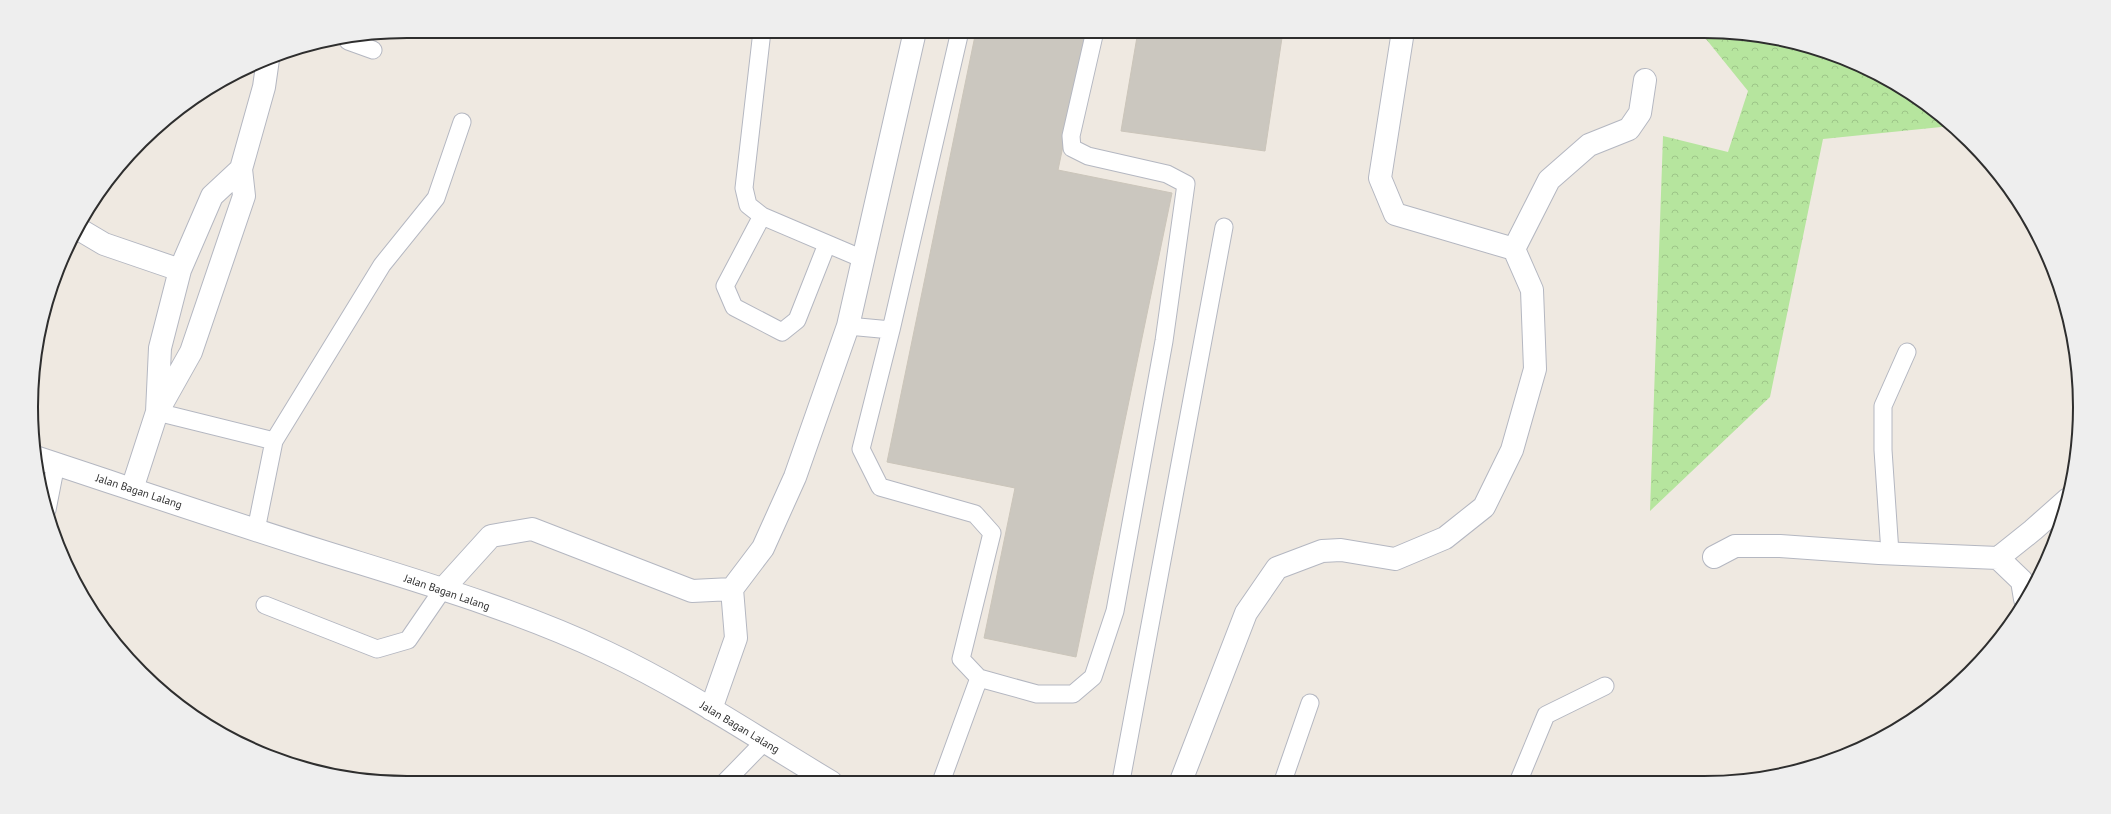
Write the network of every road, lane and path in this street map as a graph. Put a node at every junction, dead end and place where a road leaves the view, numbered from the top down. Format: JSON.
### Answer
{"nodes":[{"id":1,"x":761,"y":38,"type":"edge"},
{"id":2,"x":913,"y":38,"type":"edge"},
{"id":3,"x":958,"y":38,"type":"edge"},
{"id":4,"x":1093,"y":38,"type":"edge"},
{"id":5,"x":1402,"y":38,"type":"edge"},
{"id":6,"x":351,"y":42,"type":"edge"},
{"id":7,"x":373,"y":50,"type":"dead end"},
{"id":8,"x":267,"y":66,"type":"edge"},
{"id":9,"x":1645,"y":80,"type":"dead end"},
{"id":10,"x":462,"y":122,"type":"dead end"},
{"id":11,"x":241,"y":169,"type":"junction"},
{"id":12,"x":762,"y":216,"type":"junction"},
{"id":13,"x":1224,"y":227,"type":"dead end"},
{"id":14,"x":82,"y":231,"type":"edge"},
{"id":15,"x":827,"y":244,"type":"junction"},
{"id":16,"x":1514,"y":249,"type":"junction"},
{"id":17,"x":863,"y":259,"type":"junction"},
{"id":18,"x":180,"y":270,"type":"junction"},
{"id":19,"x":848,"y":326,"type":"junction"},
{"id":20,"x":891,"y":330,"type":"junction"},
{"id":21,"x":1907,"y":352,"type":"dead end"},
{"id":22,"x":157,"y":412,"type":"junction"},
{"id":23,"x":274,"y":441,"type":"junction"},
{"id":24,"x":47,"y":461,"type":"edge"},
{"id":25,"x":47,"y":487,"type":"edge"},
{"id":26,"x":132,"y":489,"type":"junction"},
{"id":27,"x":2059,"y":508,"type":"edge"},
{"id":28,"x":256,"y":530,"type":"junction"},
{"id":29,"x":1890,"y":553,"type":"junction"},
{"id":30,"x":1714,"y":557,"type":"dead end"},
{"id":31,"x":1998,"y":558,"type":"junction"},
{"id":32,"x":443,"y":589,"type":"junction"},
{"id":33,"x":732,"y":589,"type":"junction"},
{"id":34,"x":2023,"y":593,"type":"edge"},
{"id":35,"x":265,"y":605,"type":"dead end"},
{"id":36,"x":978,"y":678,"type":"junction"},
{"id":37,"x":1605,"y":686,"type":"dead end"},
{"id":38,"x":1310,"y":703,"type":"dead end"},
{"id":39,"x":711,"y":709,"type":"junction"},
{"id":40,"x":764,"y":742,"type":"junction"},
{"id":41,"x":731,"y":776,"type":"edge"},
{"id":42,"x":821,"y":776,"type":"edge"},
{"id":43,"x":943,"y":776,"type":"edge"},
{"id":44,"x":1122,"y":776,"type":"edge"},
{"id":45,"x":1183,"y":776,"type":"edge"},
{"id":46,"x":1285,"y":776,"type":"edge"},
{"id":47,"x":1522,"y":776,"type":"edge"}],
"edges":[{"from":1,"to":12,"type":"lane"},
{"from":2,"to":17,"type":"street"},
{"from":3,"to":20,"type":"lane"},
{"from":4,"to":36,"type":"lane"},
{"from":5,"to":16,"type":"street"},
{"from":6,"to":7,"type":"lane"},
{"from":8,"to":11,"type":"street"},
{"from":9,"to":16,"type":"street"},
{"from":10,"to":23,"type":"lane"},
{"from":11,"to":18,"type":"street"},
{"from":11,"to":22,"type":"street"},
{"from":12,"to":15,"type":"lane"},
{"from":12,"to":15,"type":"lane"},
{"from":13,"to":44,"type":"lane"},
{"from":14,"to":18,"type":"street"},
{"from":15,"to":17,"type":"lane"},
{"from":16,"to":45,"type":"street"},
{"from":17,"to":19,"type":"street"},
{"from":18,"to":22,"type":"street"},
{"from":19,"to":20,"type":"lane"},
{"from":19,"to":33,"type":"street"},
{"from":20,"to":36,"type":"lane"},
{"from":21,"to":29,"type":"lane"},
{"from":22,"to":23,"type":"lane"},
{"from":22,"to":26,"type":"street"},
{"from":23,"to":28,"type":"lane"},
{"from":24,"to":25,"type":"lane"},
{"from":24,"to":26,"type":"street","name":"Jalan Bagan Lalang"},
{"from":26,"to":28,"type":"street","name":"Jalan Bagan Lalang"},
{"from":27,"to":31,"type":"street"},
{"from":28,"to":32,"type":"street","name":"Jalan Bagan Lalang"},
{"from":29,"to":30,"type":"street"},
{"from":29,"to":31,"type":"street"},
{"from":31,"to":34,"type":"street"},
{"from":32,"to":33,"type":"street"},
{"from":32,"to":35,"type":"lane"},
{"from":32,"to":39,"type":"street","name":"Jalan Bagan Lalang"},
{"from":33,"to":39,"type":"street"},
{"from":36,"to":43,"type":"lane"},
{"from":37,"to":47,"type":"lane"},
{"from":38,"to":46,"type":"lane"},
{"from":39,"to":40,"type":"street","name":"Jalan Bagan Lalang"},
{"from":40,"to":41,"type":"lane"},
{"from":40,"to":42,"type":"street","name":"Jalan Bagan Lalang"}]}
